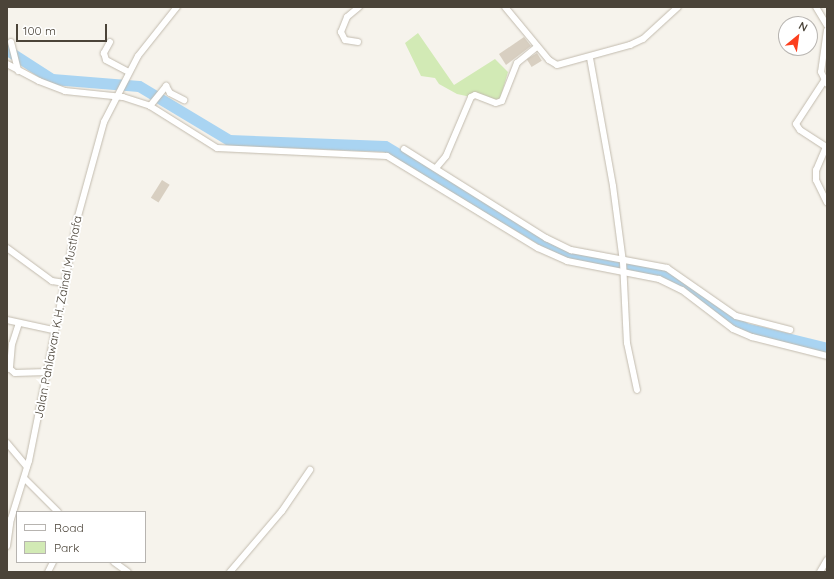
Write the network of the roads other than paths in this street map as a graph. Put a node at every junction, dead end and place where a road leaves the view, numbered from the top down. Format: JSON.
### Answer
{"nodes":[{"id":1,"x":177,"y":7,"type":"edge"},
{"id":2,"x":359,"y":7,"type":"edge"},
{"id":3,"x":505,"y":7,"type":"edge"},
{"id":4,"x":678,"y":7,"type":"edge"},
{"id":5,"x":816,"y":7,"type":"edge"},
{"id":6,"x":827,"y":25,"type":"edge"},
{"id":7,"x":827,"y":30,"type":"edge"},
{"id":8,"x":11,"y":42,"type":"dead end"},
{"id":9,"x":110,"y":42,"type":"dead end"},
{"id":10,"x":358,"y":42,"type":"dead end"},
{"id":11,"x":537,"y":47,"type":"junction"},
{"id":12,"x":590,"y":58,"type":"junction"},
{"id":13,"x":7,"y":64,"type":"edge"},
{"id":14,"x":17,"y":67,"type":"junction"},
{"id":15,"x":128,"y":74,"type":"junction"},
{"id":16,"x":826,"y":83,"type":"edge"},
{"id":17,"x":116,"y":94,"type":"junction"},
{"id":18,"x":184,"y":100,"type":"dead end"},
{"id":19,"x":150,"y":106,"type":"junction"},
{"id":20,"x":404,"y":149,"type":"dead end"},
{"id":21,"x":429,"y":165,"type":"junction"},
{"id":22,"x":436,"y":168,"type":"junction"},
{"id":23,"x":424,"y":175,"type":"junction"},
{"id":24,"x":827,"y":203,"type":"edge"},
{"id":25,"x":7,"y":248,"type":"edge"},
{"id":26,"x":623,"y":261,"type":"junction"},
{"id":27,"x":623,"y":273,"type":"junction"},
{"id":28,"x":65,"y":283,"type":"junction"},
{"id":29,"x":7,"y":320,"type":"edge"},
{"id":30,"x":19,"y":323,"type":"junction"},
{"id":31,"x":53,"y":330,"type":"junction"},
{"id":32,"x":790,"y":330,"type":"dead end"},
{"id":33,"x":827,"y":356,"type":"edge"},
{"id":34,"x":47,"y":372,"type":"junction"},
{"id":35,"x":637,"y":390,"type":"dead end"},
{"id":36,"x":7,"y":443,"type":"edge"},
{"id":37,"x":27,"y":467,"type":"junction"},
{"id":38,"x":310,"y":470,"type":"dead end"},
{"id":39,"x":24,"y":478,"type":"junction"},
{"id":40,"x":57,"y":511,"type":"edge"},
{"id":41,"x":9,"y":524,"type":"edge"},
{"id":42,"x":7,"y":546,"type":"edge"},
{"id":43,"x":827,"y":560,"type":"edge"},
{"id":44,"x":52,"y":563,"type":"edge"},
{"id":45,"x":115,"y":563,"type":"edge"},
{"id":46,"x":48,"y":572,"type":"edge"},
{"id":47,"x":128,"y":572,"type":"edge"},
{"id":48,"x":230,"y":572,"type":"edge"},
{"id":49,"x":820,"y":572,"type":"edge"}],
"edges":[{"from":1,"to":15,"type":"street","name":"Jalan Pahlawan K.H. Zainal Musthafa"},
{"from":2,"to":10,"type":"street"},
{"from":3,"to":11,"type":"street"},
{"from":4,"to":12,"type":"street"},
{"from":5,"to":6,"type":"street"},
{"from":7,"to":16,"type":"street"},
{"from":8,"to":14,"type":"street"},
{"from":9,"to":15,"type":"street"},
{"from":11,"to":12,"type":"street"},
{"from":11,"to":22,"type":"street"},
{"from":12,"to":26,"type":"street"},
{"from":13,"to":14,"type":"street"},
{"from":14,"to":17,"type":"street"},
{"from":15,"to":17,"type":"street","name":"Jalan Pahlawan K.H. Zainal Musthafa"},
{"from":16,"to":24,"type":"street"},
{"from":17,"to":19,"type":"street"},
{"from":17,"to":28,"type":"street","name":"Jalan Pahlawan K.H. Zainal Musthafa"},
{"from":18,"to":19,"type":"street"},
{"from":19,"to":23,"type":"street"},
{"from":20,"to":21,"type":"street"},
{"from":21,"to":22,"type":"street"},
{"from":21,"to":23,"type":"street"},
{"from":22,"to":26,"type":"street"},
{"from":23,"to":27,"type":"street"},
{"from":25,"to":28,"type":"street"},
{"from":26,"to":27,"type":"street"},
{"from":26,"to":32,"type":"street"},
{"from":27,"to":33,"type":"street"},
{"from":27,"to":35,"type":"street"},
{"from":28,"to":31,"type":"street","name":"Jalan Pahlawan K.H. Zainal Musthafa"},
{"from":29,"to":30,"type":"street"},
{"from":30,"to":31,"type":"street"},
{"from":30,"to":34,"type":"street"},
{"from":31,"to":34,"type":"street","name":"Jalan Pahlawan K.H. Zainal Musthafa"},
{"from":34,"to":37,"type":"street","name":"Jalan Pahlawan K.H. Zainal Musthafa"},
{"from":36,"to":37,"type":"street"},
{"from":37,"to":39,"type":"street","name":"Jalan Pahlawan K.H. Zainal Musthafa"},
{"from":38,"to":48,"type":"street"},
{"from":39,"to":40,"type":"street"},
{"from":39,"to":41,"type":"street","name":"Jalan Pahlawan K.H. Zainal Musthafa"},
{"from":41,"to":42,"type":"street","name":"Jalan Pahlawan K.H. Zainal Musthafa"},
{"from":43,"to":49,"type":"street"},
{"from":44,"to":46,"type":"street"},
{"from":45,"to":47,"type":"street"}]}
